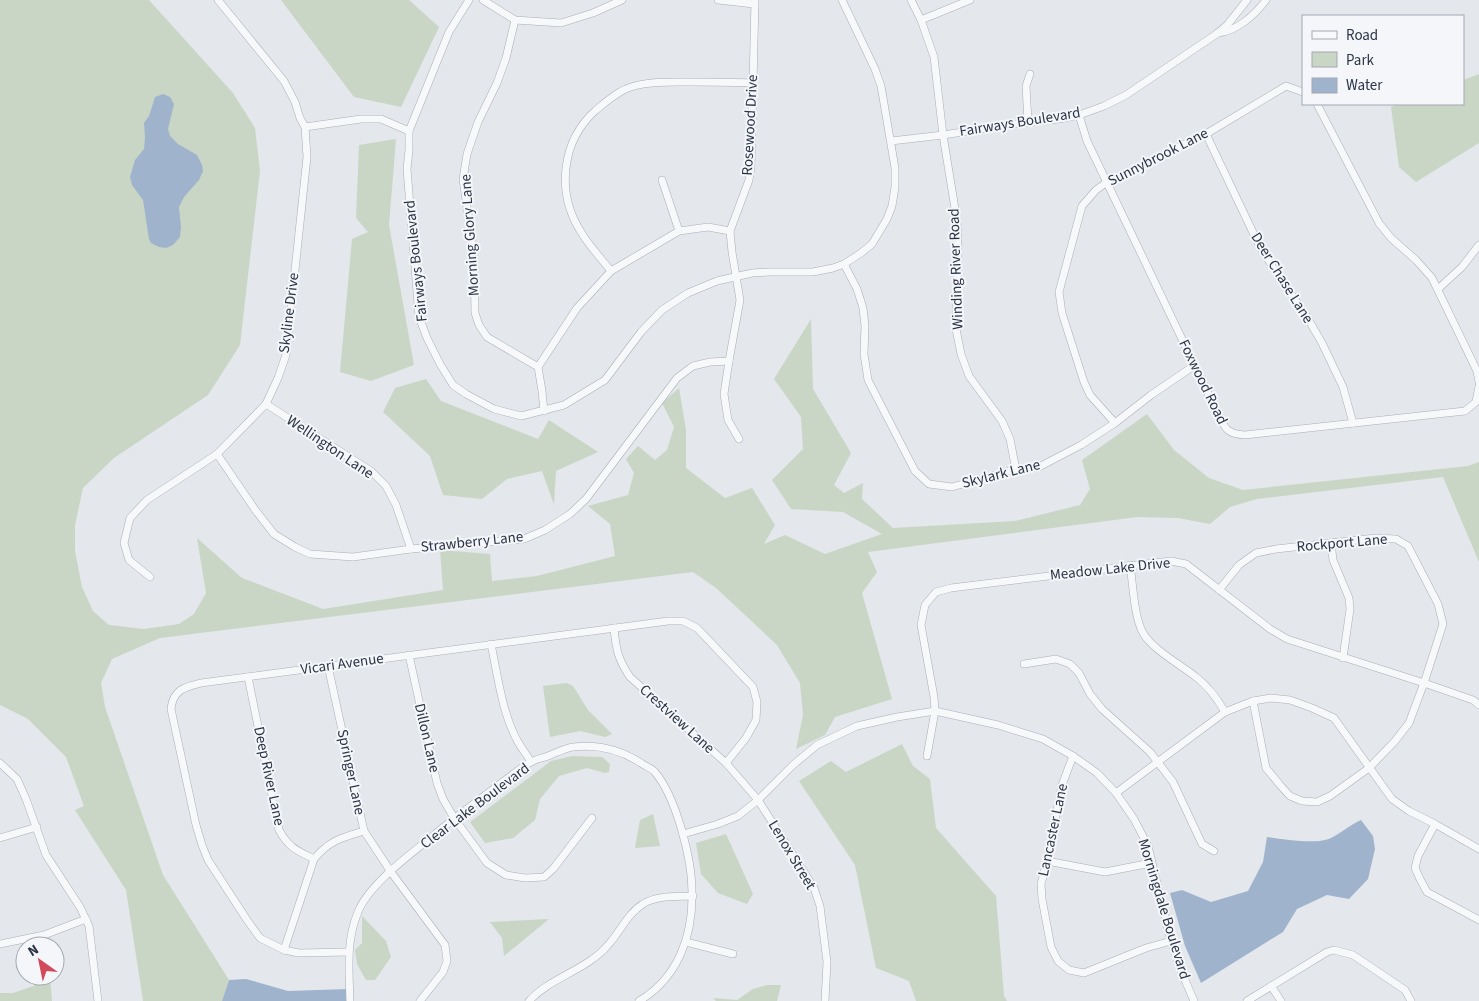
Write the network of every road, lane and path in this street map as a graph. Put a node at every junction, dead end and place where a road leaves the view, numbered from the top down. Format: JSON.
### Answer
{"nodes":[{"id":1,"x":218,"y":0,"type":"edge"},
{"id":2,"x":469,"y":0,"type":"edge"},
{"id":3,"x":483,"y":0,"type":"edge"},
{"id":4,"x":622,"y":0,"type":"edge"},
{"id":5,"x":718,"y":0,"type":"edge"},
{"id":6,"x":842,"y":0,"type":"edge"},
{"id":7,"x":911,"y":0,"type":"edge"},
{"id":8,"x":970,"y":0,"type":"edge"},
{"id":9,"x":1247,"y":0,"type":"edge"},
{"id":10,"x":1266,"y":0,"type":"edge"},
{"id":11,"x":755,"y":2,"type":"edge"},
{"id":12,"x":515,"y":20,"type":"junction"},
{"id":13,"x":921,"y":20,"type":"junction"},
{"id":14,"x":1218,"y":33,"type":"junction"},
{"id":15,"x":1030,"y":74,"type":"dead end"},
{"id":16,"x":753,"y":83,"type":"junction"},
{"id":17,"x":1302,"y":92,"type":"edge"},
{"id":18,"x":1318,"y":105,"type":"edge"},
{"id":19,"x":1079,"y":114,"type":"junction"},
{"id":20,"x":1028,"y":122,"type":"junction"},
{"id":21,"x":305,"y":127,"type":"junction"},
{"id":22,"x":409,"y":130,"type":"junction"},
{"id":23,"x":1206,"y":134,"type":"junction"},
{"id":24,"x":943,"y":135,"type":"junction"},
{"id":25,"x":890,"y":141,"type":"junction"},
{"id":26,"x":662,"y":180,"type":"dead end"},
{"id":27,"x":1107,"y":182,"type":"junction"},
{"id":28,"x":679,"y":231,"type":"junction"},
{"id":29,"x":730,"y":231,"type":"junction"},
{"id":30,"x":1479,"y":245,"type":"edge"},
{"id":31,"x":844,"y":264,"type":"junction"},
{"id":32,"x":611,"y":271,"type":"junction"},
{"id":33,"x":737,"y":277,"type":"junction"},
{"id":34,"x":1438,"y":289,"type":"junction"},
{"id":35,"x":729,"y":361,"type":"junction"},
{"id":36,"x":1195,"y":365,"type":"junction"},
{"id":37,"x":538,"y":367,"type":"junction"},
{"id":38,"x":1479,"y":382,"type":"edge"},
{"id":39,"x":1479,"y":386,"type":"edge"},
{"id":40,"x":266,"y":404,"type":"junction"},
{"id":41,"x":544,"y":411,"type":"junction"},
{"id":42,"x":1115,"y":423,"type":"junction"},
{"id":43,"x":1353,"y":423,"type":"junction"},
{"id":44,"x":739,"y":439,"type":"dead end"},
{"id":45,"x":217,"y":454,"type":"junction"},
{"id":46,"x":1016,"y":470,"type":"junction"},
{"id":47,"x":1331,"y":543,"type":"junction"},
{"id":48,"x":411,"y":549,"type":"junction"},
{"id":49,"x":1130,"y":565,"type":"junction"},
{"id":50,"x":150,"y":577,"type":"dead end"},
{"id":51,"x":1219,"y":590,"type":"junction"},
{"id":52,"x":614,"y":628,"type":"junction"},
{"id":53,"x":491,"y":644,"type":"junction"},
{"id":54,"x":408,"y":655,"type":"junction"},
{"id":55,"x":1342,"y":658,"type":"junction"},
{"id":56,"x":1024,"y":664,"type":"dead end"},
{"id":57,"x":328,"y":666,"type":"junction"},
{"id":58,"x":248,"y":677,"type":"junction"},
{"id":59,"x":1424,"y":683,"type":"junction"},
{"id":60,"x":1253,"y":701,"type":"junction"},
{"id":61,"x":1479,"y":704,"type":"edge"},
{"id":62,"x":935,"y":712,"type":"junction"},
{"id":63,"x":1225,"y":712,"type":"junction"},
{"id":64,"x":927,"y":756,"type":"dead end"},
{"id":65,"x":1073,"y":756,"type":"junction"},
{"id":66,"x":531,"y":762,"type":"junction"},
{"id":67,"x":1157,"y":762,"type":"junction"},
{"id":68,"x":0,"y":763,"type":"edge"},
{"id":69,"x":726,"y":763,"type":"junction"},
{"id":70,"x":1369,"y":768,"type":"junction"},
{"id":71,"x":1116,"y":793,"type":"junction"},
{"id":72,"x":758,"y":800,"type":"junction"},
{"id":73,"x":454,"y":818,"type":"junction"},
{"id":74,"x":592,"y":818,"type":"dead end"},
{"id":75,"x":1435,"y":824,"type":"junction"},
{"id":76,"x":37,"y":827,"type":"junction"},
{"id":77,"x":364,"y":830,"type":"junction"},
{"id":78,"x":683,"y":834,"type":"junction"},
{"id":79,"x":0,"y":838,"type":"edge"},
{"id":80,"x":1478,"y":846,"type":"edge"},
{"id":81,"x":1214,"y":851,"type":"dead end"},
{"id":82,"x":314,"y":859,"type":"junction"},
{"id":83,"x":1047,"y":861,"type":"junction"},
{"id":84,"x":1151,"y":863,"type":"junction"},
{"id":85,"x":390,"y":872,"type":"junction"},
{"id":86,"x":692,"y":896,"type":"junction"},
{"id":87,"x":86,"y":919,"type":"junction"},
{"id":88,"x":1479,"y":920,"type":"edge"},
{"id":89,"x":1171,"y":941,"type":"junction"},
{"id":90,"x":686,"y":942,"type":"junction"},
{"id":91,"x":0,"y":944,"type":"edge"},
{"id":92,"x":284,"y":950,"type":"junction"},
{"id":93,"x":348,"y":952,"type":"junction"},
{"id":94,"x":733,"y":954,"type":"dead end"},
{"id":95,"x":1272,"y":986,"type":"junction"},
{"id":96,"x":653,"y":998,"type":"edge"},
{"id":97,"x":98,"y":1001,"type":"edge"},
{"id":98,"x":350,"y":1001,"type":"edge"},
{"id":99,"x":420,"y":1001,"type":"edge"},
{"id":100,"x":530,"y":1001,"type":"edge"},
{"id":101,"x":639,"y":1001,"type":"edge"},
{"id":102,"x":825,"y":1001,"type":"edge"},
{"id":103,"x":1194,"y":1001,"type":"edge"},
{"id":104,"x":1247,"y":1001,"type":"edge"},
{"id":105,"x":1281,"y":1001,"type":"edge"},
{"id":106,"x":1411,"y":1001,"type":"edge"}],
"edges":[{"from":1,"to":21,"type":"street","name":"Skyline Drive"},
{"from":2,"to":22,"type":"street","name":"Fairways Boulevard"},
{"from":3,"to":12,"type":"street"},
{"from":4,"to":12,"type":"street"},
{"from":5,"to":11,"type":"street"},
{"from":6,"to":25,"type":"street","name":"Fairways Boulevard"},
{"from":7,"to":13,"type":"street","name":"Winding River Road"},
{"from":8,"to":13,"type":"street"},
{"from":9,"to":14,"type":"street","name":"Fairways Boulevard"},
{"from":10,"to":14,"type":"street","name":"Fairways Boulevard"},
{"from":11,"to":16,"type":"street","name":"Rosewood Drive"},
{"from":12,"to":37,"type":"street","name":"Morning Glory Lane"},
{"from":13,"to":24,"type":"street","name":"Winding River Road"},
{"from":14,"to":19,"type":"street","name":"Fairways Boulevard"},
{"from":15,"to":20,"type":"street"},
{"from":16,"to":29,"type":"street","name":"Rosewood Drive"},
{"from":16,"to":32,"type":"street"},
{"from":17,"to":23,"type":"street","name":"Sunnybrook Lane"},
{"from":18,"to":34,"type":"street"},
{"from":19,"to":20,"type":"street","name":"Fairways Boulevard"},
{"from":19,"to":27,"type":"street","name":"Foxwood Road"},
{"from":20,"to":24,"type":"street","name":"Fairways Boulevard"},
{"from":21,"to":22,"type":"street"},
{"from":21,"to":40,"type":"street","name":"Skyline Drive"},
{"from":22,"to":41,"type":"street","name":"Fairways Boulevard"},
{"from":23,"to":27,"type":"street","name":"Sunnybrook Lane"},
{"from":23,"to":43,"type":"street","name":"Deer Chase Lane"},
{"from":24,"to":25,"type":"street","name":"Fairways Boulevard"},
{"from":24,"to":46,"type":"street","name":"Winding River Road"},
{"from":25,"to":31,"type":"street","name":"Fairways Boulevard"},
{"from":26,"to":28,"type":"street"},
{"from":27,"to":36,"type":"street","name":"Foxwood Road"},
{"from":27,"to":42,"type":"street","name":"Sunnybrook Lane"},
{"from":28,"to":29,"type":"street"},
{"from":28,"to":32,"type":"street"},
{"from":29,"to":33,"type":"street","name":"Rosewood Drive"},
{"from":30,"to":34,"type":"street"},
{"from":31,"to":33,"type":"street","name":"Fairways Boulevard"},
{"from":31,"to":46,"type":"street","name":"Skylark Lane"},
{"from":32,"to":37,"type":"street"},
{"from":33,"to":35,"type":"street","name":"Rosewood Drive"},
{"from":33,"to":41,"type":"street","name":"Fairways Boulevard"},
{"from":34,"to":38,"type":"street"},
{"from":35,"to":44,"type":"street","name":"Rosewood Drive"},
{"from":35,"to":48,"type":"street","name":"Strawberry Lane"},
{"from":36,"to":42,"type":"street","name":"Skylark Lane"},
{"from":36,"to":43,"type":"street","name":"Foxwood Road"},
{"from":37,"to":41,"type":"street"},
{"from":39,"to":43,"type":"street","name":"Foxwood Road"},
{"from":40,"to":45,"type":"street","name":"Skyline Drive"},
{"from":40,"to":48,"type":"street","name":"Wellington Lane"},
{"from":42,"to":46,"type":"street","name":"Skylark Lane"},
{"from":45,"to":48,"type":"street","name":"Strawberry Lane"},
{"from":45,"to":50,"type":"street","name":"Skyline Drive"},
{"from":47,"to":51,"type":"street","name":"Rockport Lane"},
{"from":47,"to":55,"type":"street"},
{"from":47,"to":59,"type":"street","name":"Rockport Lane"},
{"from":49,"to":51,"type":"street","name":"Meadow Lake Drive"},
{"from":49,"to":62,"type":"street","name":"Meadow Lake Drive"},
{"from":49,"to":63,"type":"street"},
{"from":51,"to":55,"type":"street","name":"Meadow Lake Drive"},
{"from":52,"to":53,"type":"street","name":"Vicari Avenue"},
{"from":52,"to":69,"type":"street","name":"Crestview Lane"},
{"from":52,"to":69,"type":"street","name":"Vicari Avenue"},
{"from":53,"to":54,"type":"street","name":"Vicari Avenue"},
{"from":53,"to":66,"type":"street"},
{"from":54,"to":57,"type":"street","name":"Vicari Avenue"},
{"from":54,"to":73,"type":"street","name":"Dillon Lane"},
{"from":55,"to":59,"type":"street","name":"Meadow Lake Drive"},
{"from":56,"to":67,"type":"street"},
{"from":57,"to":58,"type":"street","name":"Vicari Avenue"},
{"from":57,"to":77,"type":"street","name":"Springer Lane"},
{"from":58,"to":82,"type":"street","name":"Deep River Lane"},
{"from":58,"to":92,"type":"street","name":"Vicari Avenue"},
{"from":59,"to":61,"type":"street","name":"Meadow Lake Drive"},
{"from":59,"to":70,"type":"street","name":"Rockport Lane"},
{"from":60,"to":63,"type":"street"},
{"from":60,"to":70,"type":"street"},
{"from":60,"to":70,"type":"street","name":"Rockport Lane"},
{"from":62,"to":64,"type":"street","name":"Meadow Lake Drive"},
{"from":62,"to":65,"type":"street","name":"Morningdale Boulevard"},
{"from":62,"to":72,"type":"street","name":"Morningdale Boulevard"},
{"from":63,"to":67,"type":"street"},
{"from":65,"to":71,"type":"street","name":"Morningdale Boulevard"},
{"from":65,"to":83,"type":"street","name":"Lancaster Lane"},
{"from":66,"to":73,"type":"street","name":"Clear Lake Boulevard"},
{"from":66,"to":78,"type":"street","name":"Clear Lake Boulevard"},
{"from":67,"to":71,"type":"street"},
{"from":67,"to":81,"type":"street"},
{"from":68,"to":76,"type":"street"},
{"from":69,"to":72,"type":"street","name":"Crestview Lane"},
{"from":70,"to":75,"type":"street"},
{"from":71,"to":84,"type":"street","name":"Morningdale Boulevard"},
{"from":72,"to":78,"type":"street","name":"Morningdale Boulevard"},
{"from":72,"to":102,"type":"street","name":"Lenox Street"},
{"from":73,"to":74,"type":"street","name":"Dillon Lane"},
{"from":73,"to":85,"type":"street","name":"Clear Lake Boulevard"},
{"from":75,"to":80,"type":"street"},
{"from":75,"to":88,"type":"street"},
{"from":76,"to":79,"type":"street"},
{"from":76,"to":87,"type":"street"},
{"from":77,"to":82,"type":"street"},
{"from":77,"to":85,"type":"street","name":"Springer Lane"},
{"from":78,"to":86,"type":"street","name":"Clear Lake Boulevard"},
{"from":82,"to":92,"type":"street"},
{"from":83,"to":84,"type":"street"},
{"from":83,"to":89,"type":"street","name":"Lancaster Lane"},
{"from":84,"to":89,"type":"street","name":"Morningdale Boulevard"},
{"from":85,"to":93,"type":"street","name":"Clear Lake Boulevard"},
{"from":85,"to":99,"type":"street","name":"Springer Lane"},
{"from":86,"to":90,"type":"street","name":"Clear Lake Boulevard"},
{"from":86,"to":100,"type":"street"},
{"from":87,"to":91,"type":"street"},
{"from":87,"to":97,"type":"street"},
{"from":89,"to":103,"type":"street","name":"Morningdale Boulevard"},
{"from":90,"to":94,"type":"street"},
{"from":90,"to":96,"type":"street","name":"Clear Lake Boulevard"},
{"from":92,"to":93,"type":"street","name":"Vicari Avenue"},
{"from":93,"to":98,"type":"street","name":"Clear Lake Boulevard"},
{"from":95,"to":104,"type":"street"},
{"from":95,"to":105,"type":"street"},
{"from":95,"to":106,"type":"street"},
{"from":96,"to":101,"type":"street","name":"Clear Lake Boulevard"}]}
